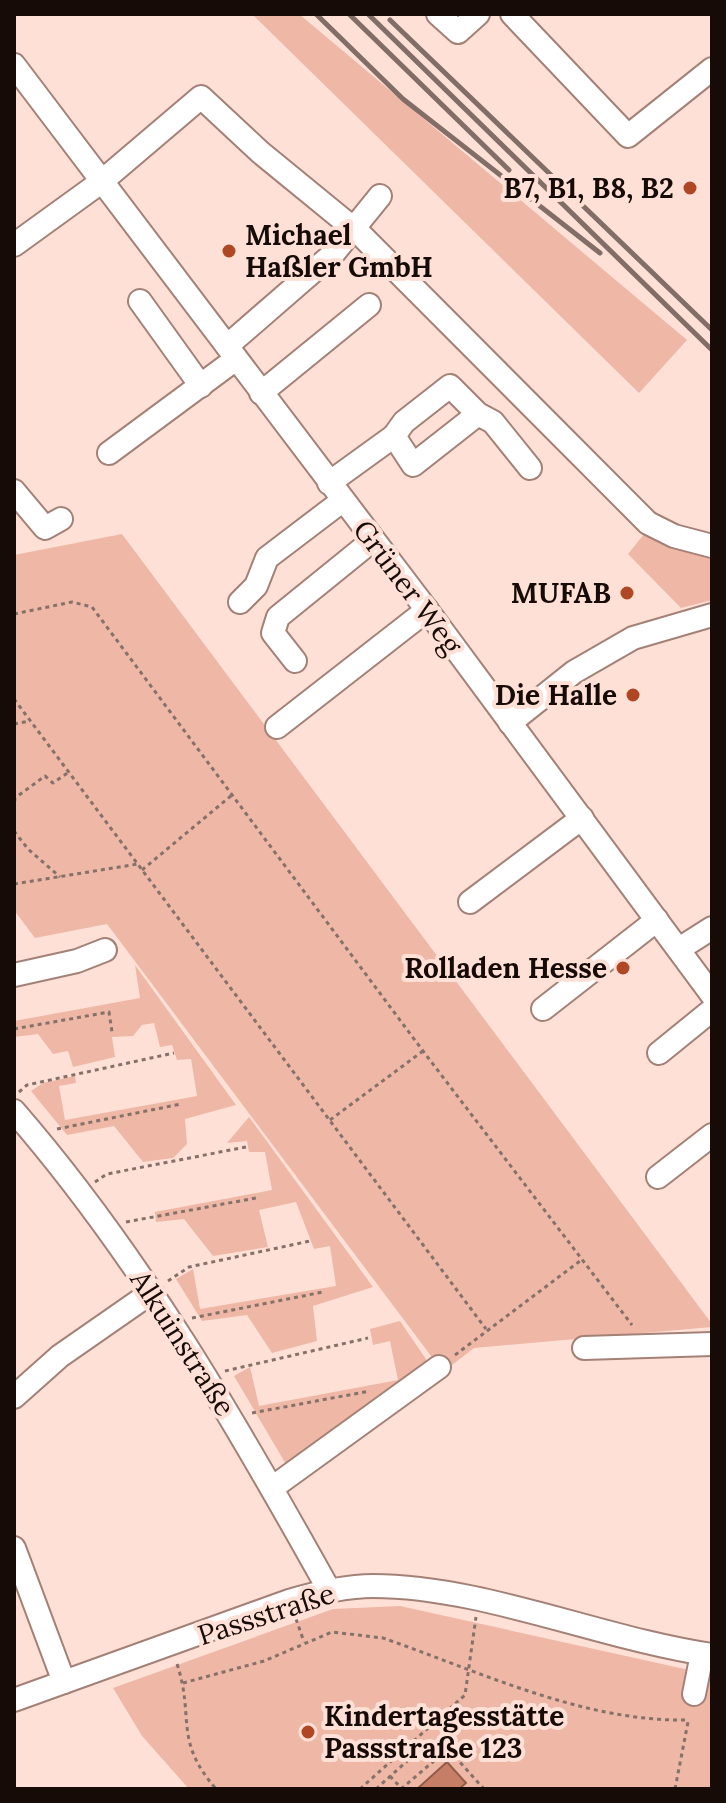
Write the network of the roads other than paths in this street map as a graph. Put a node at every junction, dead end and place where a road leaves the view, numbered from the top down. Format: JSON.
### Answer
{"nodes":[{"id":1,"x":438,"y":14,"type":"edge"},
{"id":2,"x":478,"y":14,"type":"edge"},
{"id":3,"x":512,"y":14,"type":"edge"},
{"id":4,"x":14,"y":65,"type":"edge"},
{"id":5,"x":712,"y":69,"type":"edge"},
{"id":6,"x":101,"y":182,"type":"junction"},
{"id":7,"x":380,"y":196,"type":"dead end"},
{"id":8,"x":353,"y":229,"type":"junction"},
{"id":9,"x":14,"y":245,"type":"edge"},
{"id":10,"x":140,"y":301,"type":"dead end"},
{"id":11,"x":369,"y":305,"type":"dead end"},
{"id":12,"x":232,"y":353,"type":"junction"},
{"id":13,"x":201,"y":386,"type":"junction"},
{"id":14,"x":261,"y":393,"type":"junction"},
{"id":15,"x":478,"y":414,"type":"junction"},
{"id":16,"x":394,"y":436,"type":"junction"},
{"id":17,"x":109,"y":453,"type":"dead end"},
{"id":18,"x":530,"y":468,"type":"dead end"},
{"id":19,"x":14,"y":491,"type":"edge"},
{"id":20,"x":335,"y":492,"type":"junction"},
{"id":21,"x":61,"y":519,"type":"dead end"},
{"id":22,"x":373,"y":540,"type":"junction"},
{"id":23,"x":712,"y":546,"type":"edge"},
{"id":24,"x":240,"y":602,"type":"dead end"},
{"id":25,"x":427,"y":610,"type":"junction"},
{"id":26,"x":712,"y":615,"type":"edge"},
{"id":27,"x":295,"y":661,"type":"dead end"},
{"id":28,"x":510,"y":723,"type":"junction"},
{"id":29,"x":277,"y":727,"type":"dead end"},
{"id":30,"x":582,"y":818,"type":"junction"},
{"id":31,"x":470,"y":902,"type":"dead end"},
{"id":32,"x":657,"y":920,"type":"junction"},
{"id":33,"x":712,"y":928,"type":"edge"},
{"id":34,"x":679,"y":949,"type":"junction"},
{"id":35,"x":105,"y":950,"type":"dead end"},
{"id":36,"x":14,"y":975,"type":"edge"},
{"id":37,"x":712,"y":995,"type":"edge"},
{"id":38,"x":543,"y":1009,"type":"dead end"},
{"id":39,"x":712,"y":1010,"type":"edge"},
{"id":40,"x":659,"y":1053,"type":"dead end"},
{"id":41,"x":14,"y":1111,"type":"edge"},
{"id":42,"x":712,"y":1135,"type":"edge"},
{"id":43,"x":658,"y":1177,"type":"dead end"},
{"id":44,"x":152,"y":1292,"type":"junction"},
{"id":45,"x":712,"y":1344,"type":"edge"},
{"id":46,"x":584,"y":1348,"type":"dead end"},
{"id":47,"x":439,"y":1367,"type":"road end"},
{"id":48,"x":14,"y":1397,"type":"edge"},
{"id":49,"x":272,"y":1488,"type":"junction"},
{"id":50,"x":14,"y":1548,"type":"edge"},
{"id":51,"x":329,"y":1590,"type":"junction"},
{"id":52,"x":707,"y":1654,"type":"edge"},
{"id":53,"x":64,"y":1682,"type":"junction"},
{"id":54,"x":694,"y":1694,"type":"road end"},
{"id":55,"x":14,"y":1700,"type":"edge"}],
"edges":[{"from":1,"to":2,"type":"street"},
{"from":3,"to":5,"type":"street"},
{"from":4,"to":6,"type":"street","name":"Grüner Weg"},
{"from":6,"to":8,"type":"street"},
{"from":6,"to":9,"type":"street"},
{"from":6,"to":12,"type":"street","name":"Grüner Weg"},
{"from":7,"to":8,"type":"street"},
{"from":8,"to":12,"type":"street"},
{"from":8,"to":23,"type":"street"},
{"from":10,"to":13,"type":"street"},
{"from":11,"to":14,"type":"street"},
{"from":12,"to":13,"type":"street"},
{"from":12,"to":14,"type":"street","name":"Grüner Weg"},
{"from":13,"to":17,"type":"street"},
{"from":14,"to":20,"type":"street","name":"Grüner Weg"},
{"from":15,"to":16,"type":"street"},
{"from":15,"to":16,"type":"street"},
{"from":15,"to":18,"type":"street"},
{"from":16,"to":20,"type":"street"},
{"from":19,"to":21,"type":"street"},
{"from":20,"to":22,"type":"street","name":"Grüner Weg"},
{"from":20,"to":24,"type":"street"},
{"from":22,"to":25,"type":"street","name":"Grüner Weg"},
{"from":22,"to":27,"type":"street"},
{"from":25,"to":28,"type":"street","name":"Grüner Weg"},
{"from":25,"to":29,"type":"street"},
{"from":26,"to":28,"type":"street"},
{"from":28,"to":30,"type":"street","name":"Grüner Weg"},
{"from":30,"to":31,"type":"street"},
{"from":30,"to":32,"type":"street","name":"Grüner Weg"},
{"from":32,"to":34,"type":"street","name":"Grüner Weg"},
{"from":32,"to":38,"type":"street"},
{"from":33,"to":34,"type":"street"},
{"from":34,"to":37,"type":"street","name":"Grüner Weg"},
{"from":35,"to":36,"type":"street"},
{"from":39,"to":40,"type":"street"},
{"from":41,"to":44,"type":"street","name":"Alkuinstraße"},
{"from":42,"to":43,"type":"street"},
{"from":44,"to":48,"type":"street"},
{"from":44,"to":49,"type":"street","name":"Alkuinstraße"},
{"from":45,"to":46,"type":"street"},
{"from":47,"to":49,"type":"street"},
{"from":49,"to":51,"type":"street","name":"Alkuinstraße"},
{"from":50,"to":53,"type":"street"},
{"from":51,"to":52,"type":"street","name":"Passstraße"},
{"from":51,"to":53,"type":"street","name":"Passstraße"},
{"from":52,"to":54,"type":"street"},
{"from":53,"to":55,"type":"street","name":"Passstraße"}]}
